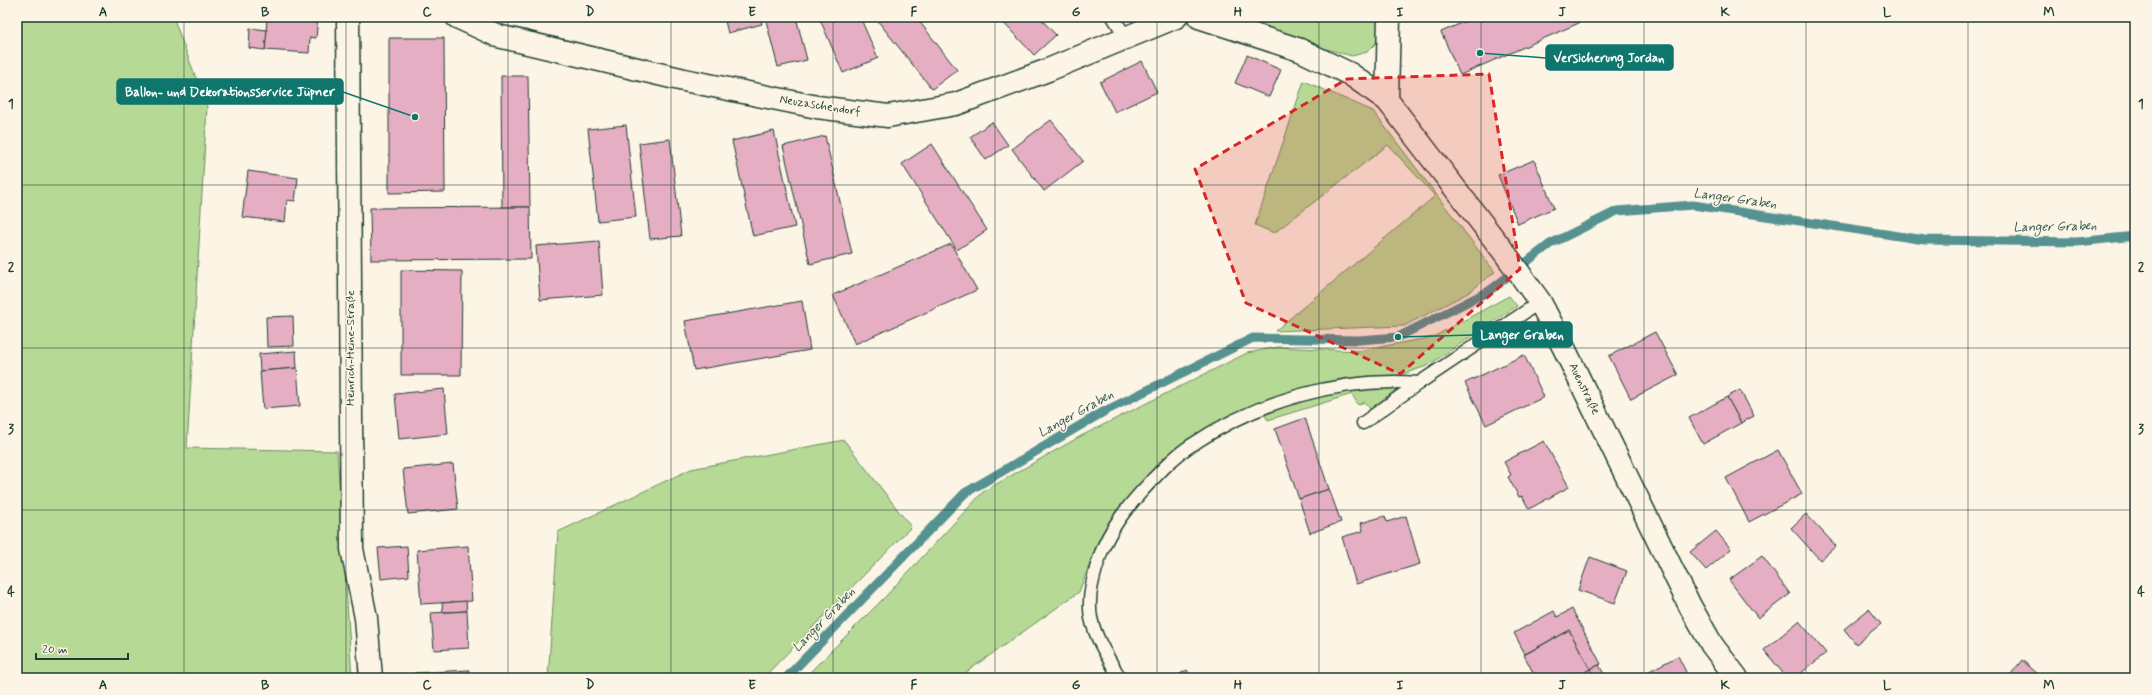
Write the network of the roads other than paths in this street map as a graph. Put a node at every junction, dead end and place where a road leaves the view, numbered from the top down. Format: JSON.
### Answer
{"nodes":[{"id":1,"x":348,"y":17,"type":"edge"},
{"id":2,"x":457,"y":17,"type":"edge"},
{"id":3,"x":1113,"y":17,"type":"edge"},
{"id":4,"x":1176,"y":17,"type":"edge"},
{"id":5,"x":1199,"y":17,"type":"edge"},
{"id":6,"x":1389,"y":17,"type":"edge"},
{"id":7,"x":1126,"y":38,"type":"junction"},
{"id":8,"x":1387,"y":100,"type":"junction"},
{"id":9,"x":1534,"y":293,"type":"junction"},
{"id":10,"x":1419,"y":383,"type":"junction"},
{"id":11,"x":1363,"y":423,"type":"dead end"},
{"id":12,"x":371,"y":678,"type":"edge"},
{"id":13,"x":1120,"y":678,"type":"edge"},
{"id":14,"x":1737,"y":678,"type":"edge"}],
"edges":[{"from":1,"to":12,"type":"street","name":"Heinrich-Heine-Straße"},
{"from":2,"to":7,"type":"street","name":"Neuzaschendorf"},
{"from":3,"to":7,"type":"lane"},
{"from":4,"to":7,"type":"street","name":"Neuzaschendorf"},
{"from":5,"to":8,"type":"street"},
{"from":6,"to":8,"type":"street"},
{"from":8,"to":9,"type":"street","name":"Auenstraße"},
{"from":9,"to":10,"type":"lane"},
{"from":9,"to":14,"type":"street","name":"Auenstraße"},
{"from":10,"to":11,"type":"lane"},
{"from":10,"to":13,"type":"lane"}]}
